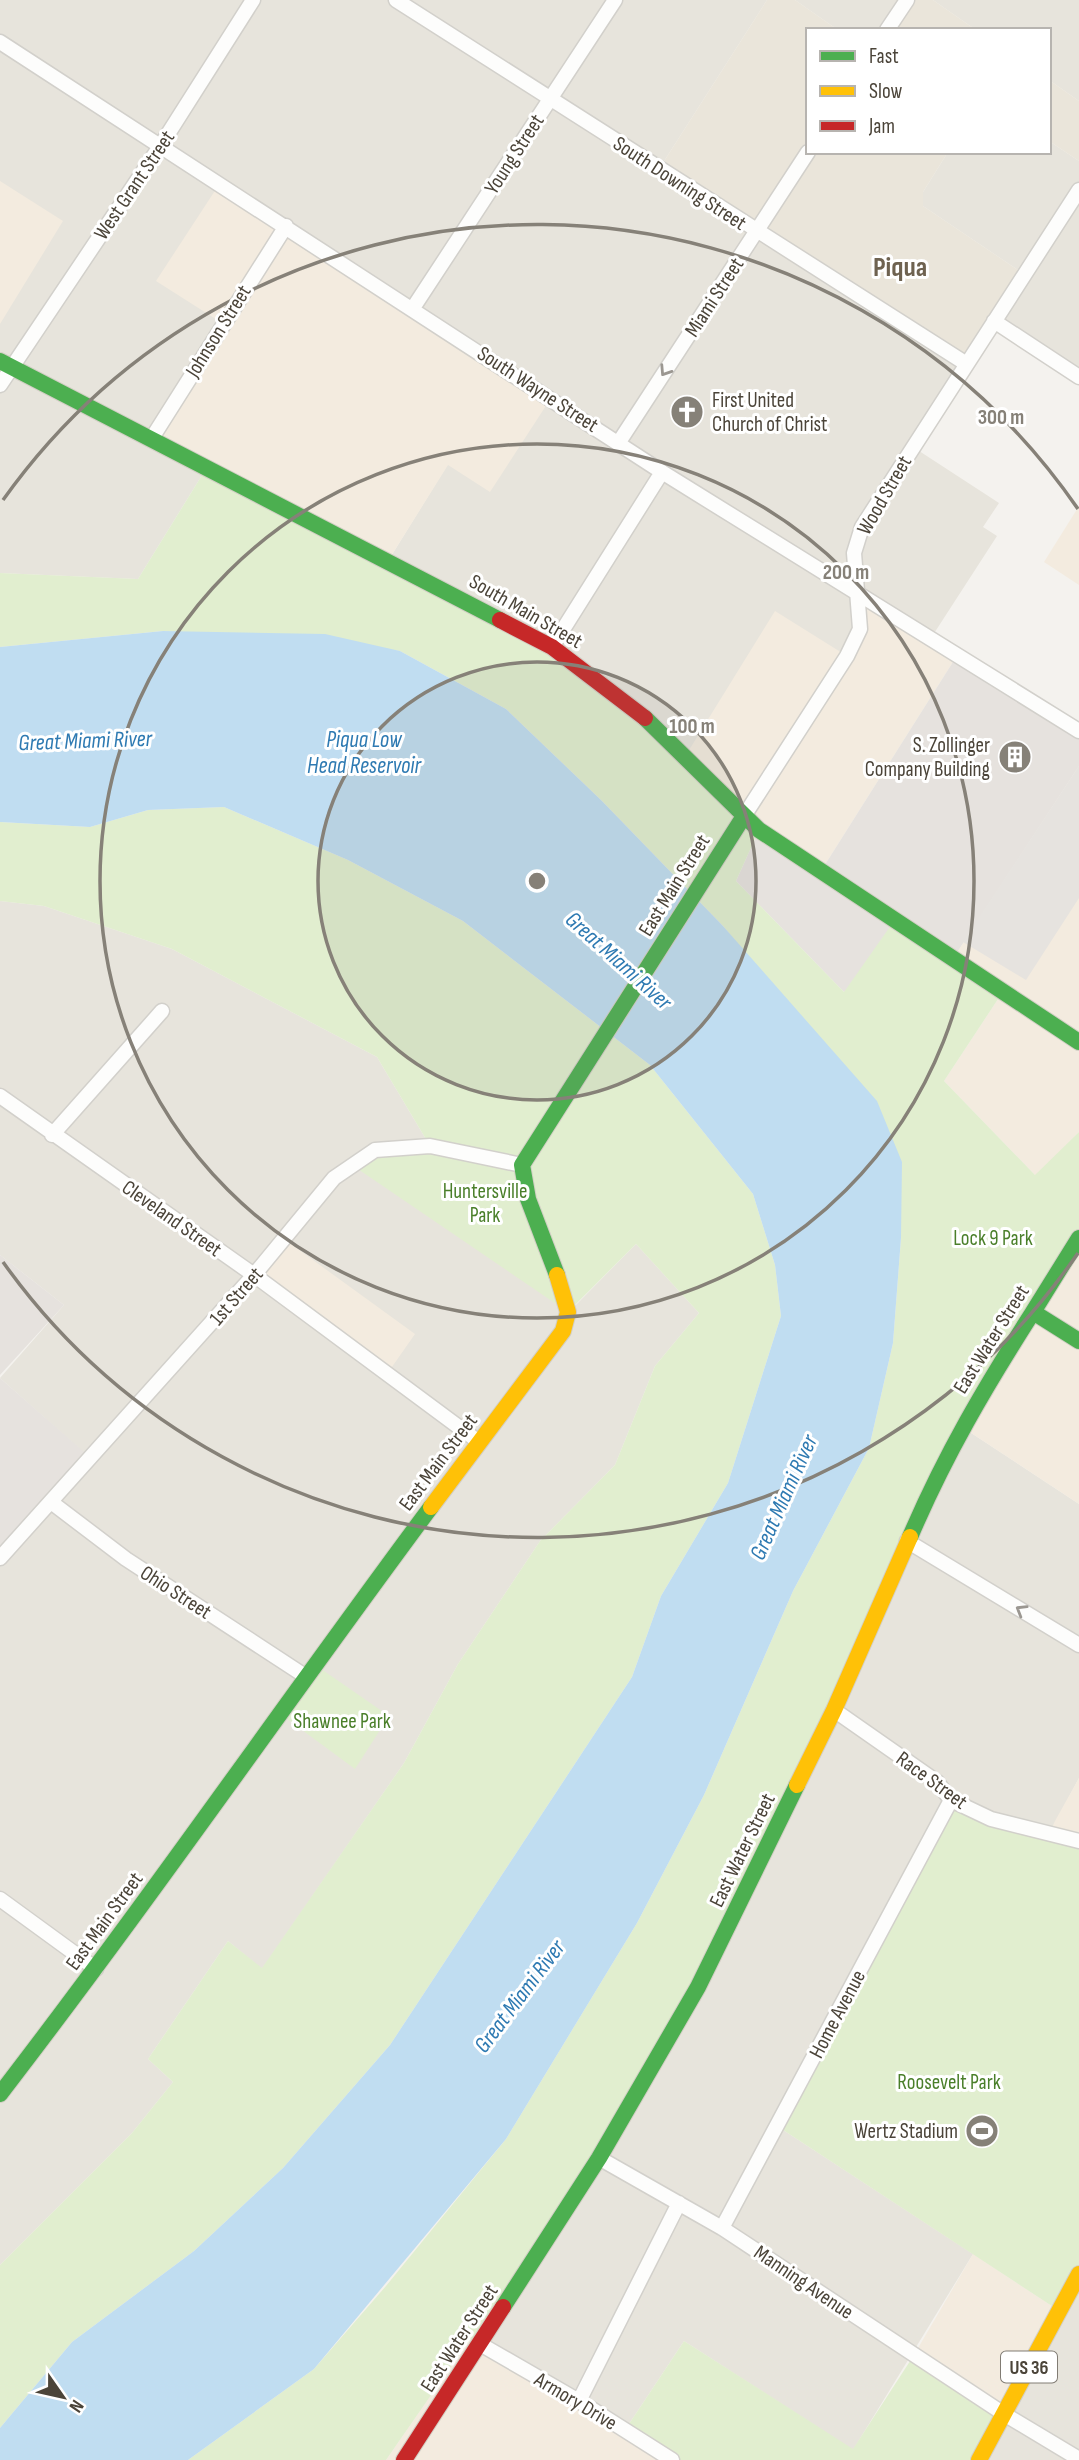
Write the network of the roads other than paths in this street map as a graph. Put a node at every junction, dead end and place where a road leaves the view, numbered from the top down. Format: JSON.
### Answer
{"nodes":[{"id":1,"x":253,"y":0,"type":"edge"},
{"id":2,"x":396,"y":0,"type":"edge"},
{"id":3,"x":615,"y":0,"type":"edge"},
{"id":4,"x":906,"y":0,"type":"edge"},
{"id":5,"x":888,"y":28,"type":"edge"},
{"id":6,"x":0,"y":42,"type":"edge"},
{"id":7,"x":550,"y":99,"type":"junction"},
{"id":8,"x":161,"y":145,"type":"junction"},
{"id":9,"x":807,"y":154,"type":"edge"},
{"id":10,"x":1079,"y":190,"type":"edge"},
{"id":11,"x":286,"y":226,"type":"junction"},
{"id":12,"x":757,"y":232,"type":"junction"},
{"id":13,"x":413,"y":309,"type":"junction"},
{"id":14,"x":994,"y":321,"type":"junction"},
{"id":15,"x":965,"y":363,"type":"junction"},
{"id":16,"x":5,"y":364,"type":"edge"},
{"id":17,"x":1079,"y":377,"type":"edge"},
{"id":18,"x":0,"y":385,"type":"edge"},
{"id":19,"x":152,"y":438,"type":"junction"},
{"id":20,"x":619,"y":442,"type":"junction"},
{"id":21,"x":662,"y":471,"type":"junction"},
{"id":22,"x":859,"y":594,"type":"junction"},
{"id":23,"x":552,"y":647,"type":"junction"},
{"id":24,"x":1079,"y":731,"type":"edge"},
{"id":25,"x":744,"y":816,"type":"junction"},
{"id":26,"x":162,"y":1011,"type":"dead end"},
{"id":27,"x":1079,"y":1042,"type":"edge"},
{"id":28,"x":0,"y":1096,"type":"edge"},
{"id":29,"x":52,"y":1135,"type":"junction"},
{"id":30,"x":522,"y":1165,"type":"junction"},
{"id":31,"x":1079,"y":1238,"type":"edge"},
{"id":32,"x":254,"y":1275,"type":"junction"},
{"id":33,"x":1033,"y":1312,"type":"junction"},
{"id":34,"x":1079,"y":1341,"type":"edge"},
{"id":35,"x":479,"y":1442,"type":"junction"},
{"id":36,"x":51,"y":1502,"type":"junction"},
{"id":37,"x":907,"y":1541,"type":"junction"},
{"id":38,"x":0,"y":1558,"type":"edge"},
{"id":39,"x":1079,"y":1645,"type":"edge"},
{"id":40,"x":305,"y":1676,"type":"junction"},
{"id":41,"x":834,"y":1710,"type":"junction"},
{"id":42,"x":951,"y":1800,"type":"junction"},
{"id":43,"x":1079,"y":1841,"type":"edge"},
{"id":44,"x":0,"y":1899,"type":"edge"},
{"id":45,"x":96,"y":1969,"type":"junction"},
{"id":46,"x":0,"y":2094,"type":"edge"},
{"id":47,"x":599,"y":2158,"type":"junction"},
{"id":48,"x":679,"y":2203,"type":"junction"},
{"id":49,"x":722,"y":2228,"type":"junction"},
{"id":50,"x":1079,"y":2274,"type":"edge"},
{"id":51,"x":480,"y":2344,"type":"junction"},
{"id":52,"x":579,"y":2401,"type":"junction"},
{"id":53,"x":1004,"y":2414,"type":"junction"},
{"id":54,"x":1079,"y":2459,"type":"edge"},
{"id":55,"x":404,"y":2460,"type":"edge"},
{"id":56,"x":672,"y":2460,"type":"edge"},
{"id":57,"x":979,"y":2460,"type":"edge"}],
"edges":[{"from":1,"to":8,"type":"street","name":"West Grant Street"},
{"from":2,"to":7,"type":"street","name":"South Downing Street"},
{"from":3,"to":7,"type":"street","name":"Young Street"},
{"from":4,"to":5,"type":"street"},
{"from":6,"to":8,"type":"street","name":"South Wayne Street"},
{"from":7,"to":12,"type":"street","name":"South Downing Street"},
{"from":7,"to":13,"type":"street","name":"Young Street"},
{"from":8,"to":11,"type":"street","name":"South Wayne Street"},
{"from":8,"to":16,"type":"street","name":"West Grant Street"},
{"from":9,"to":12,"type":"street","name":"Miami Street"},
{"from":10,"to":14,"type":"street","name":"Wood Street"},
{"from":11,"to":13,"type":"street","name":"South Wayne Street"},
{"from":11,"to":19,"type":"street","name":"Johnson Street"},
{"from":12,"to":15,"type":"street","name":"South Downing Street"},
{"from":12,"to":20,"type":"street","name":"Miami Street","one_way":true},
{"from":13,"to":20,"type":"street","name":"South Wayne Street"},
{"from":14,"to":15,"type":"street","name":"Wood Street"},
{"from":14,"to":17,"type":"street"},
{"from":15,"to":22,"type":"street","name":"Wood Street"},
{"from":16,"to":18,"type":"street","name":"West Grant Street"},
{"from":16,"to":19,"type":"street","name":"South Main Street"},
{"from":19,"to":23,"type":"street","name":"South Main Street"},
{"from":20,"to":21,"type":"street","name":"South Wayne Street"},
{"from":21,"to":22,"type":"street","name":"South Wayne Street"},
{"from":21,"to":23,"type":"street"},
{"from":22,"to":24,"type":"street","name":"South Wayne Street"},
{"from":22,"to":25,"type":"street","name":"Wood Street"},
{"from":23,"to":25,"type":"street","name":"South Main Street"},
{"from":25,"to":27,"type":"street","name":"South Main Street"},
{"from":25,"to":30,"type":"street","name":"East Main Street"},
{"from":26,"to":29,"type":"street"},
{"from":28,"to":29,"type":"street","name":"Cleveland Street"},
{"from":29,"to":32,"type":"street","name":"Cleveland Street"},
{"from":30,"to":32,"type":"street","name":"1st Street"},
{"from":30,"to":35,"type":"street","name":"East Main Street"},
{"from":31,"to":33,"type":"street","name":"East Water Street"},
{"from":32,"to":35,"type":"street","name":"Cleveland Street"},
{"from":32,"to":36,"type":"street","name":"1st Street"},
{"from":33,"to":34,"type":"street"},
{"from":33,"to":37,"type":"street","name":"East Water Street"},
{"from":35,"to":40,"type":"street","name":"East Main Street"},
{"from":36,"to":38,"type":"street","name":"1st Street"},
{"from":36,"to":40,"type":"street","name":"Ohio Street"},
{"from":39,"to":37,"type":"street","one_way":true},
{"from":37,"to":41,"type":"street","name":"East Water Street"},
{"from":40,"to":45,"type":"street","name":"East Main Street"},
{"from":41,"to":42,"type":"street","name":"Race Street"},
{"from":41,"to":47,"type":"street","name":"East Water Street"},
{"from":42,"to":43,"type":"street","name":"Race Street"},
{"from":42,"to":49,"type":"street","name":"Home Avenue"},
{"from":44,"to":45,"type":"street"},
{"from":45,"to":46,"type":"street","name":"East Main Street"},
{"from":47,"to":48,"type":"street","name":"Manning Avenue"},
{"from":47,"to":51,"type":"street","name":"East Water Street"},
{"from":48,"to":49,"type":"street","name":"Manning Avenue"},
{"from":48,"to":52,"type":"street"},
{"from":49,"to":53,"type":"street","name":"Manning Avenue"},
{"from":50,"to":53,"type":"street","number":"US 36"},
{"from":51,"to":52,"type":"street","name":"Armory Drive"},
{"from":51,"to":55,"type":"street","name":"East Water Street"},
{"from":52,"to":56,"type":"street","name":"Armory Drive"},
{"from":53,"to":54,"type":"street","name":"Manning Avenue"},
{"from":53,"to":57,"type":"street","number":"US 36"}]}
